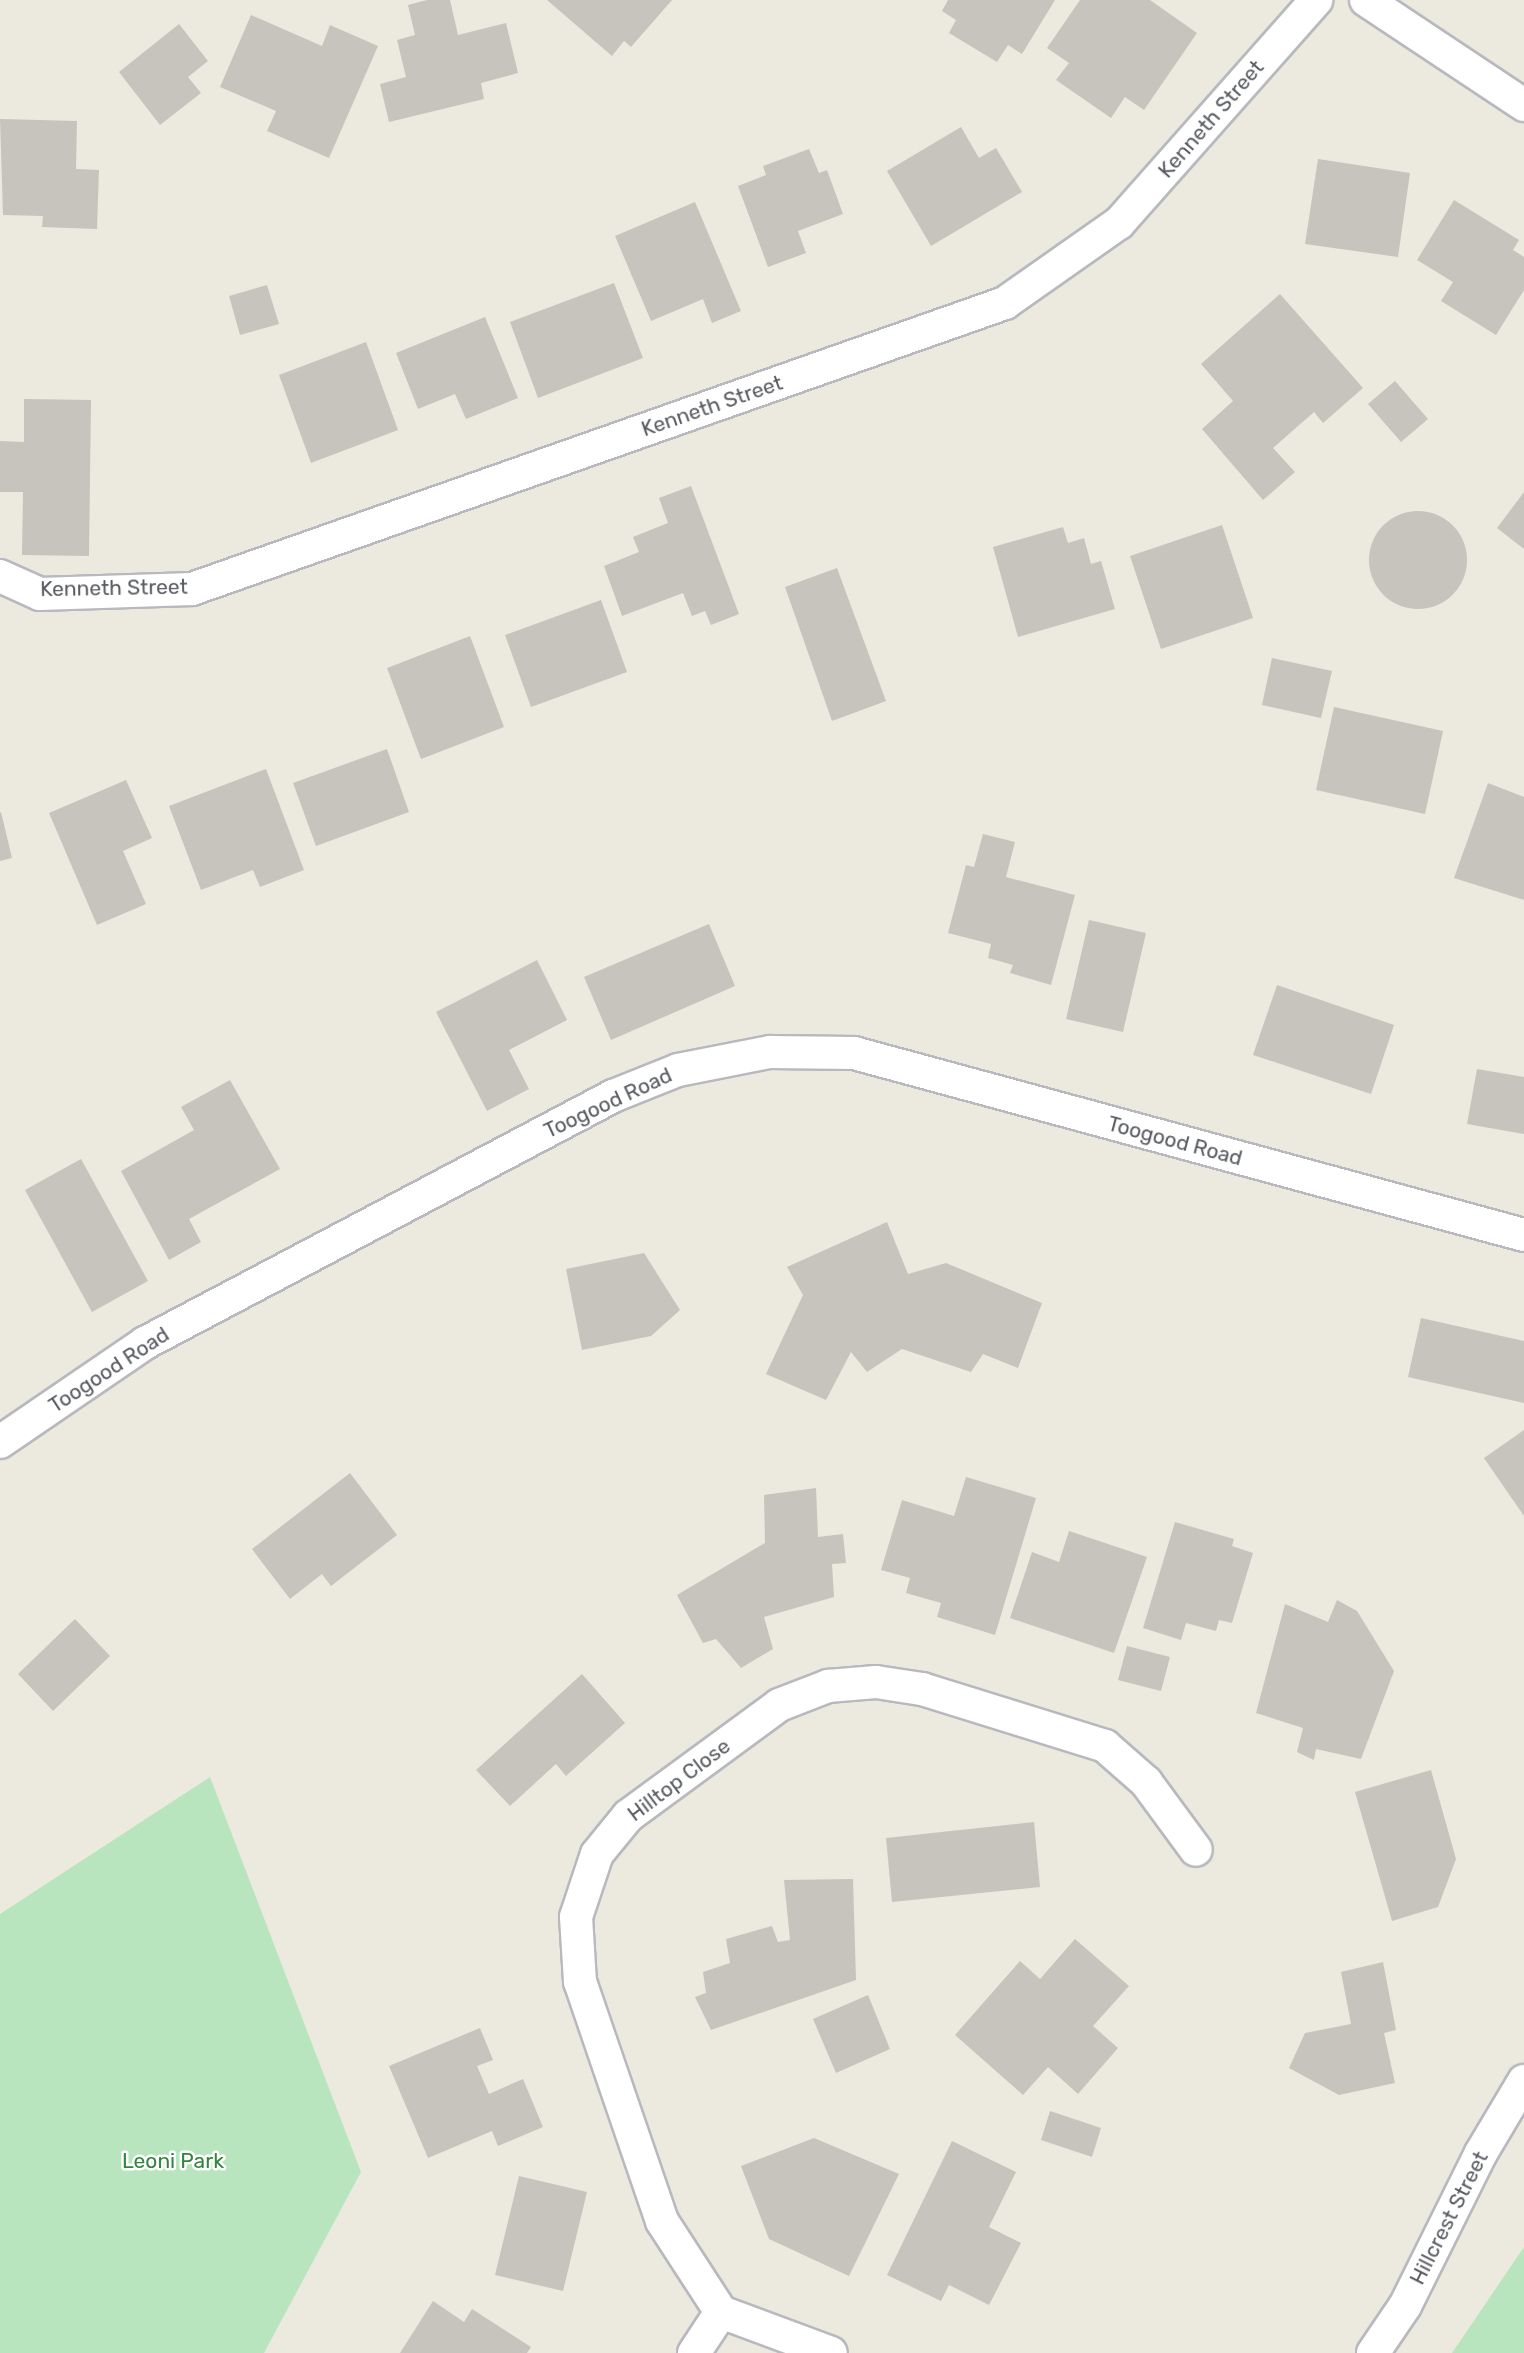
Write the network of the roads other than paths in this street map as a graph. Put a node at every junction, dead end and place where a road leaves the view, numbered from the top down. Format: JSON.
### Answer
{"nodes":[{"id":1,"x":1316,"y":0,"type":"edge"},
{"id":2,"x":1366,"y":0,"type":"edge"},
{"id":3,"x":1524,"y":105,"type":"edge"},
{"id":4,"x":0,"y":576,"type":"edge"},
{"id":5,"x":1524,"y":1235,"type":"edge"},
{"id":6,"x":0,"y":1442,"type":"edge"},
{"id":7,"x":1196,"y":1850,"type":"dead end"},
{"id":8,"x":1524,"y":2081,"type":"edge"},
{"id":9,"x":721,"y":2312,"type":"junction"},
{"id":10,"x":694,"y":2353,"type":"edge"},
{"id":11,"x":831,"y":2353,"type":"edge"},
{"id":12,"x":1373,"y":2353,"type":"edge"}],
"edges":[{"from":1,"to":4,"type":"street","name":"Kenneth Street"},
{"from":2,"to":3,"type":"street"},
{"from":5,"to":6,"type":"street","name":"Toogood Road"},
{"from":7,"to":9,"type":"street","name":"Hilltop Close"},
{"from":8,"to":12,"type":"street","name":"Hillcrest Street"},
{"from":9,"to":10,"type":"street"},
{"from":9,"to":11,"type":"street"}]}
